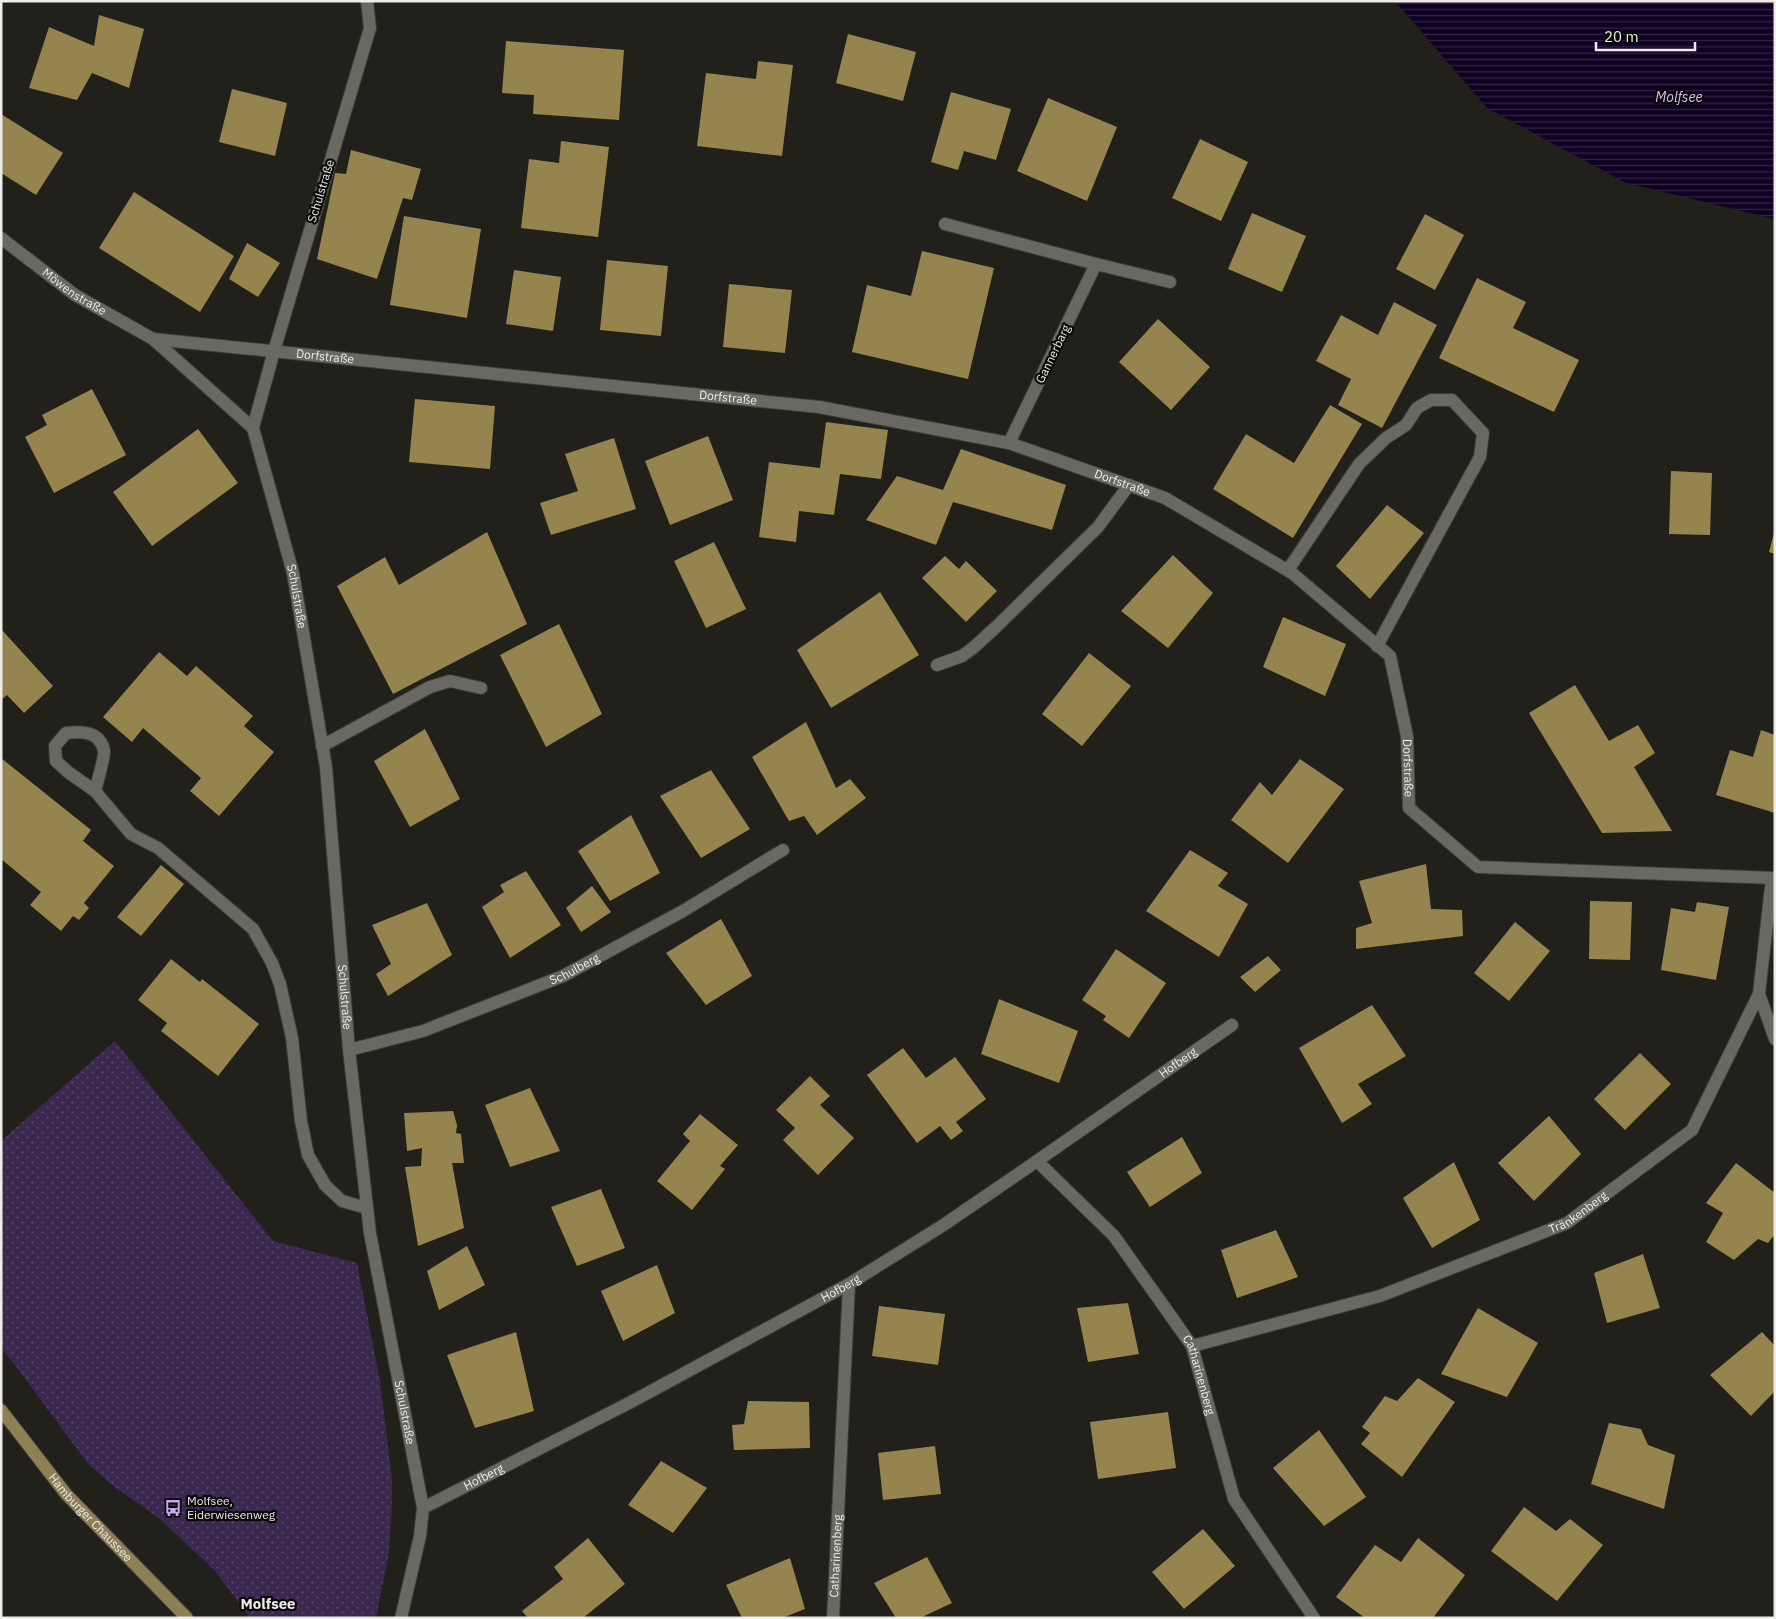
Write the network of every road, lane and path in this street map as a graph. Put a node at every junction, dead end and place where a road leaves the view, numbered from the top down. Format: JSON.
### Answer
{"nodes":[{"id":1,"x":368,"y":1,"type":"edge"},
{"id":2,"x":946,"y":224,"type":"dead end"},
{"id":3,"x":1,"y":238,"type":"edge"},
{"id":4,"x":1096,"y":264,"type":"junction"},
{"id":5,"x":1170,"y":282,"type":"dead end"},
{"id":6,"x":153,"y":339,"type":"junction"},
{"id":7,"x":274,"y":351,"type":"junction"},
{"id":8,"x":253,"y":428,"type":"junction"},
{"id":9,"x":1009,"y":443,"type":"junction"},
{"id":10,"x":1129,"y":485,"type":"junction"},
{"id":11,"x":1288,"y":570,"type":"junction"},
{"id":12,"x":1378,"y":646,"type":"junction"},
{"id":13,"x":937,"y":665,"type":"dead end"},
{"id":14,"x":481,"y":688,"type":"dead end"},
{"id":15,"x":322,"y":746,"type":"junction"},
{"id":16,"x":95,"y":790,"type":"junction"},
{"id":17,"x":782,"y":850,"type":"dead end"},
{"id":18,"x":1773,"y":878,"type":"edge"},
{"id":19,"x":1759,"y":994,"type":"junction"},
{"id":20,"x":1232,"y":1025,"type":"dead end"},
{"id":21,"x":1775,"y":1038,"type":"edge"},
{"id":22,"x":349,"y":1050,"type":"junction"},
{"id":23,"x":1037,"y":1161,"type":"junction"},
{"id":24,"x":367,"y":1208,"type":"junction"},
{"id":25,"x":849,"y":1284,"type":"junction"},
{"id":26,"x":1192,"y":1346,"type":"junction"},
{"id":27,"x":1,"y":1410,"type":"edge"},
{"id":28,"x":423,"y":1508,"type":"junction"},
{"id":29,"x":187,"y":1618,"type":"edge"},
{"id":30,"x":401,"y":1618,"type":"edge"},
{"id":31,"x":833,"y":1618,"type":"edge"},
{"id":32,"x":1314,"y":1618,"type":"edge"}],
"edges":[{"from":1,"to":7,"type":"street","name":"Schulstraße"},
{"from":2,"to":4,"type":"street"},
{"from":3,"to":6,"type":"street","name":"Möwenstraße"},
{"from":4,"to":5,"type":"street"},
{"from":4,"to":9,"type":"street","name":"Gannerbarg"},
{"from":6,"to":7,"type":"street","name":"Möwenstraße"},
{"from":6,"to":8,"type":"street","name":"Möwenstraße"},
{"from":7,"to":8,"type":"street","name":"Schulstraße"},
{"from":7,"to":9,"type":"street","name":"Dorfstraße"},
{"from":8,"to":15,"type":"street","name":"Schulstraße"},
{"from":9,"to":10,"type":"street","name":"Dorfstraße"},
{"from":10,"to":11,"type":"street","name":"Dorfstraße"},
{"from":10,"to":13,"type":"street"},
{"from":11,"to":12,"type":"street","name":"Dorfstraße"},
{"from":11,"to":12,"type":"street"},
{"from":12,"to":18,"type":"street","name":"Dorfstraße"},
{"from":14,"to":15,"type":"street"},
{"from":15,"to":22,"type":"street","name":"Schulstraße"},
{"from":16,"to":16,"type":"street"},
{"from":16,"to":24,"type":"street"},
{"from":17,"to":22,"type":"street","name":"Schulberg"},
{"from":18,"to":19,"type":"street","name":"Tränkenberg"},
{"from":19,"to":21,"type":"street"},
{"from":19,"to":26,"type":"street","name":"Tränkenberg"},
{"from":20,"to":23,"type":"street","name":"Hofberg"},
{"from":22,"to":24,"type":"street","name":"Schulstraße"},
{"from":23,"to":25,"type":"street","name":"Hofberg"},
{"from":23,"to":26,"type":"street","name":"Catharinenberg"},
{"from":24,"to":28,"type":"street","name":"Schulstraße"},
{"from":25,"to":28,"type":"street","name":"Hofberg"},
{"from":25,"to":31,"type":"street","name":"Catharinenberg"},
{"from":26,"to":32,"type":"street","name":"Catharinenberg"},
{"from":27,"to":29,"type":"main road","name":"Hamburger Chaussee"},
{"from":28,"to":30,"type":"street","name":"Schulstraße"}]}
